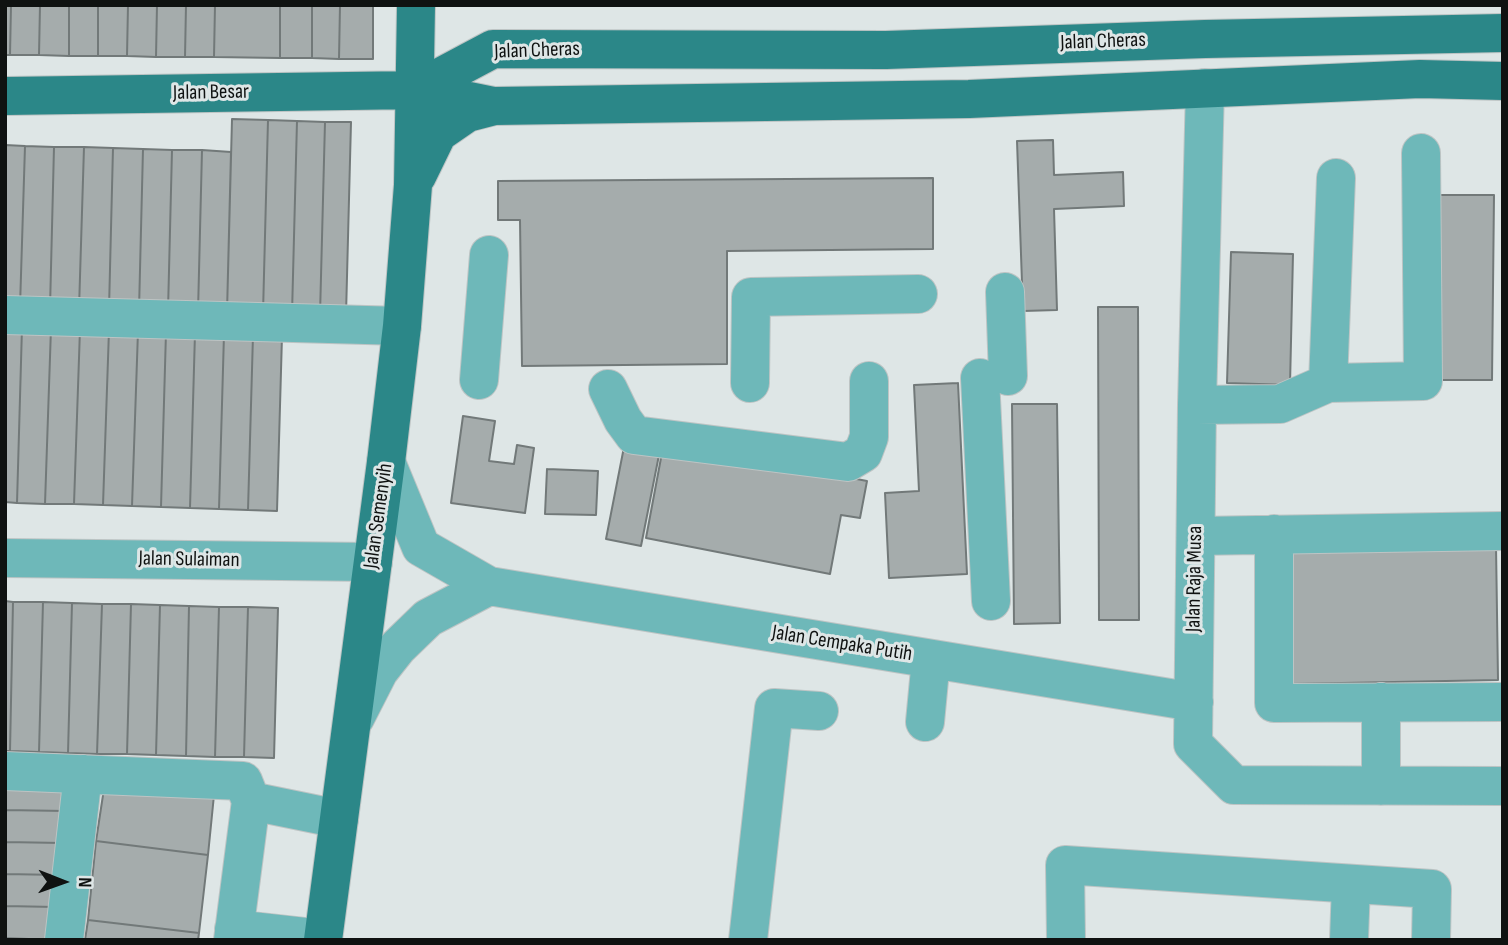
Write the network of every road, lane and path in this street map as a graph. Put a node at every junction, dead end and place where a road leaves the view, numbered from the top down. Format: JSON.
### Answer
{"nodes":[{"id":1,"x":416,"y":5,"type":"edge"},
{"id":2,"x":1503,"y":33,"type":"edge"},
{"id":3,"x":1503,"y":80,"type":"edge"},
{"id":4,"x":1205,"y":88,"type":"junction"},
{"id":5,"x":416,"y":90,"type":"junction"},
{"id":6,"x":5,"y":96,"type":"edge"},
{"id":7,"x":494,"y":106,"type":"junction"},
{"id":8,"x":1421,"y":153,"type":"dead end"},
{"id":9,"x":1336,"y":178,"type":"dead end"},
{"id":10,"x":413,"y":185,"type":"junction"},
{"id":11,"x":489,"y":255,"type":"dead end"},
{"id":12,"x":1004,"y":292,"type":"dead end"},
{"id":13,"x":918,"y":295,"type":"dead end"},
{"id":14,"x":5,"y":315,"type":"edge"},
{"id":15,"x":402,"y":326,"type":"junction"},
{"id":16,"x":479,"y":380,"type":"dead end"},
{"id":17,"x":869,"y":381,"type":"dead end"},
{"id":18,"x":750,"y":383,"type":"dead end"},
{"id":19,"x":1328,"y":383,"type":"junction"},
{"id":20,"x":608,"y":389,"type":"dead end"},
{"id":21,"x":1197,"y":405,"type":"junction"},
{"id":22,"x":386,"y":462,"type":"junction"},
{"id":23,"x":1503,"y":531,"type":"edge"},
{"id":24,"x":1274,"y":534,"type":"junction"},
{"id":25,"x":1196,"y":536,"type":"junction"},
{"id":26,"x":5,"y":558,"type":"edge"},
{"id":27,"x":373,"y":562,"type":"junction"},
{"id":28,"x":489,"y":586,"type":"junction"},
{"id":29,"x":991,"y":601,"type":"dead end"},
{"id":30,"x":931,"y":659,"type":"junction"},
{"id":31,"x":1194,"y":702,"type":"junction"},
{"id":32,"x":1381,"y":702,"type":"junction"},
{"id":33,"x":1503,"y":702,"type":"edge"},
{"id":34,"x":819,"y":711,"type":"dead end"},
{"id":35,"x":925,"y":722,"type":"dead end"},
{"id":36,"x":352,"y":726,"type":"junction"},
{"id":37,"x":5,"y":771,"type":"edge"},
{"id":38,"x":83,"y":774,"type":"junction"},
{"id":39,"x":1381,"y":786,"type":"junction"},
{"id":40,"x":1503,"y":786,"type":"edge"},
{"id":41,"x":251,"y":801,"type":"junction"},
{"id":42,"x":339,"y":819,"type":"junction"},
{"id":43,"x":1351,"y":884,"type":"junction"},
{"id":44,"x":234,"y":934,"type":"edge"},
{"id":45,"x":64,"y":940,"type":"edge"},
{"id":46,"x":323,"y":940,"type":"edge"},
{"id":47,"x":748,"y":940,"type":"edge"},
{"id":48,"x":1066,"y":940,"type":"edge"},
{"id":49,"x":1349,"y":940,"type":"edge"},
{"id":50,"x":1431,"y":940,"type":"edge"}],
"edges":[{"from":1,"to":5,"type":"main road","name":"Jalan Semenyih"},
{"from":2,"to":5,"type":"main road","name":"Jalan Cheras"},
{"from":3,"to":4,"type":"main road"},
{"from":4,"to":7,"type":"main road"},
{"from":4,"to":21,"type":"street","name":"Jalan Raja Musa"},
{"from":5,"to":6,"type":"main road","name":"Jalan Besar"},
{"from":5,"to":7,"type":"main road"},
{"from":5,"to":10,"type":"main road","name":"Jalan Semenyih"},
{"from":7,"to":10,"type":"main road"},
{"from":8,"to":19,"type":"street"},
{"from":9,"to":19,"type":"street"},
{"from":10,"to":15,"type":"main road","name":"Jalan Semenyih"},
{"from":11,"to":16,"type":"street"},
{"from":12,"to":29,"type":"street"},
{"from":13,"to":18,"type":"street"},
{"from":14,"to":15,"type":"street"},
{"from":15,"to":22,"type":"main road","name":"Jalan Semenyih"},
{"from":17,"to":20,"type":"street"},
{"from":19,"to":21,"type":"street"},
{"from":21,"to":25,"type":"street","name":"Jalan Raja Musa"},
{"from":22,"to":27,"type":"main road","name":"Jalan Semenyih"},
{"from":22,"to":28,"type":"street","name":"Jalan Cempaka Putih"},
{"from":23,"to":24,"type":"street"},
{"from":24,"to":25,"type":"street"},
{"from":24,"to":32,"type":"street"},
{"from":25,"to":31,"type":"street","name":"Jalan Raja Musa"},
{"from":26,"to":27,"type":"street","name":"Jalan Sulaiman"},
{"from":27,"to":36,"type":"main road","name":"Jalan Semenyih"},
{"from":28,"to":30,"type":"street","name":"Jalan Cempaka Putih"},
{"from":28,"to":36,"type":"street"},
{"from":30,"to":31,"type":"street","name":"Jalan Cempaka Putih"},
{"from":30,"to":35,"type":"street"},
{"from":31,"to":39,"type":"street","name":"Jalan Raja Musa"},
{"from":32,"to":33,"type":"street"},
{"from":32,"to":39,"type":"street"},
{"from":34,"to":47,"type":"street"},
{"from":36,"to":42,"type":"main road","name":"Jalan Semenyih"},
{"from":37,"to":38,"type":"street"},
{"from":38,"to":41,"type":"street"},
{"from":38,"to":45,"type":"street"},
{"from":39,"to":40,"type":"street","name":"Jalan Raja Musa"},
{"from":41,"to":42,"type":"street"},
{"from":41,"to":44,"type":"street"},
{"from":42,"to":46,"type":"main road","name":"Jalan Semenyih"},
{"from":43,"to":48,"type":"street"},
{"from":43,"to":49,"type":"street"},
{"from":43,"to":50,"type":"street"},
{"from":44,"to":46,"type":"street"}]}
